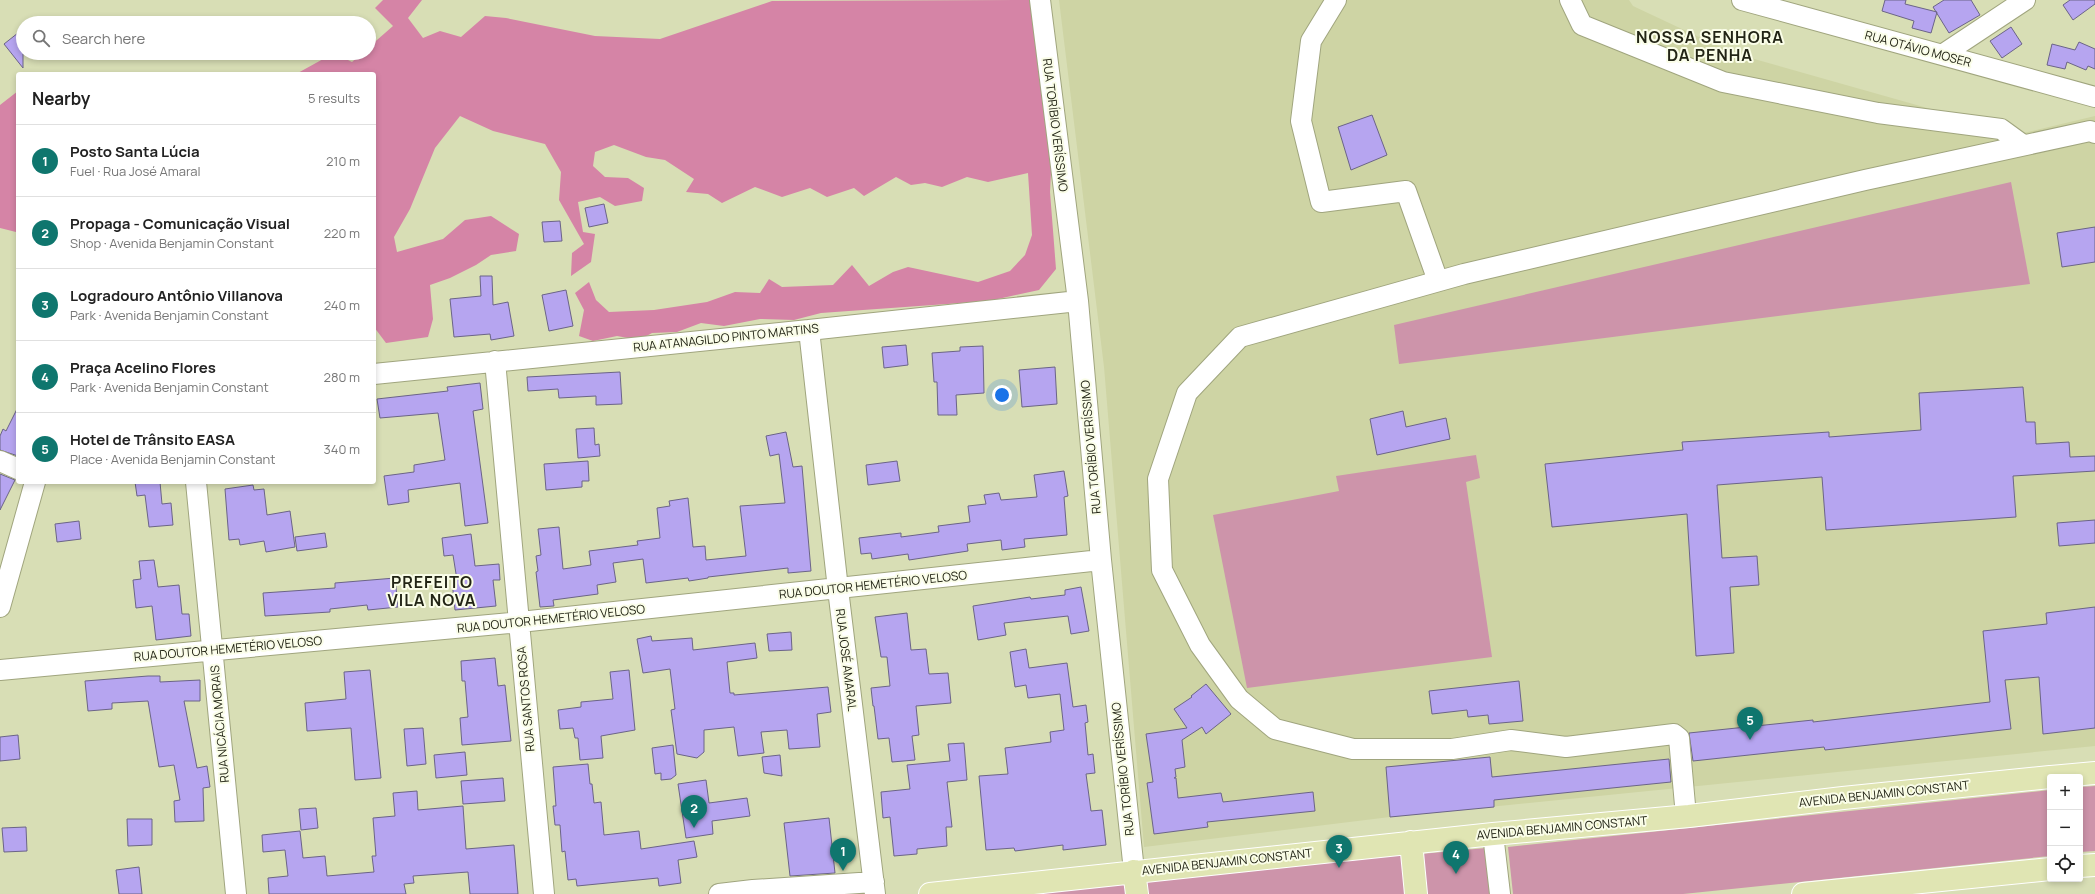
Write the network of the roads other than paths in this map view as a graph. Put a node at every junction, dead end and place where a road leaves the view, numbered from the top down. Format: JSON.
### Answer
{"nodes":[{"id":1,"x":1040,"y":0,"type":"edge"},
{"id":2,"x":1336,"y":0,"type":"edge"},
{"id":3,"x":1570,"y":0,"type":"edge"},
{"id":4,"x":1742,"y":0,"type":"edge"},
{"id":5,"x":2025,"y":0,"type":"edge"},
{"id":6,"x":2000,"y":7,"type":"edge"},
{"id":7,"x":1942,"y":55,"type":"junction"},
{"id":8,"x":2095,"y":97,"type":"edge"},
{"id":9,"x":2095,"y":133,"type":"edge"},
{"id":10,"x":2023,"y":145,"type":"junction"},
{"id":11,"x":1438,"y":281,"type":"junction"},
{"id":12,"x":1078,"y":301,"type":"junction"},
{"id":13,"x":809,"y":330,"type":"junction"},
{"id":14,"x":495,"y":360,"type":"junction"},
{"id":15,"x":376,"y":374,"type":"edge"},
{"id":16,"x":0,"y":461,"type":"edge"},
{"id":17,"x":16,"y":467,"type":"edge"},
{"id":18,"x":34,"y":484,"type":"edge"},
{"id":19,"x":196,"y":484,"type":"edge"},
{"id":20,"x":1101,"y":560,"type":"junction"},
{"id":21,"x":838,"y":589,"type":"junction"},
{"id":22,"x":0,"y":607,"type":"edge"},
{"id":23,"x":520,"y":622,"type":"junction"},
{"id":24,"x":213,"y":650,"type":"junction"},
{"id":25,"x":0,"y":670,"type":"edge"},
{"id":26,"x":2095,"y":773,"type":"edge"},
{"id":27,"x":2083,"y":774,"type":"edge"},
{"id":28,"x":2047,"y":777,"type":"edge"},
{"id":29,"x":1689,"y":816,"type":"junction"},
{"id":30,"x":1493,"y":834,"type":"junction"},
{"id":31,"x":1411,"y":842,"type":"junction"},
{"id":32,"x":2095,"y":865,"type":"edge"},
{"id":33,"x":2083,"y":866,"type":"edge"},
{"id":34,"x":2047,"y":869,"type":"edge"},
{"id":35,"x":1134,"y":871,"type":"junction"},
{"id":36,"x":875,"y":888,"type":"edge"},
{"id":37,"x":753,"y":892,"type":"edge"},
{"id":38,"x":236,"y":894,"type":"edge"},
{"id":39,"x":544,"y":894,"type":"edge"},
{"id":40,"x":719,"y":894,"type":"edge"},
{"id":41,"x":930,"y":894,"type":"edge"},
{"id":42,"x":1136,"y":894,"type":"edge"},
{"id":43,"x":1416,"y":894,"type":"edge"},
{"id":44,"x":1500,"y":894,"type":"edge"},
{"id":45,"x":1803,"y":894,"type":"edge"}],
"edges":[{"from":1,"to":12,"type":"street","name":"RUA TORÍBIO VERÍSSIMO"},
{"from":2,"to":11,"type":"street"},
{"from":3,"to":10,"type":"street"},
{"from":4,"to":7,"type":"street","name":"RUA OTÁVIO MOSER"},
{"from":5,"to":6,"type":"street"},
{"from":6,"to":7,"type":"street"},
{"from":7,"to":8,"type":"street","name":"RUA OTÁVIO MOSER"},
{"from":9,"to":10,"type":"street"},
{"from":10,"to":11,"type":"street"},
{"from":11,"to":29,"type":"street"},
{"from":12,"to":13,"type":"street","name":"RUA ATANAGILDO PINTO MARTINS"},
{"from":12,"to":20,"type":"street","name":"RUA TORÍBIO VERÍSSIMO"},
{"from":13,"to":14,"type":"street","name":"RUA ATANAGILDO PINTO MARTINS"},
{"from":13,"to":21,"type":"street","name":"RUA JOSÉ AMARAL"},
{"from":14,"to":15,"type":"street","name":"RUA ATANAGILDO PINTO MARTINS"},
{"from":14,"to":23,"type":"street","name":"RUA SANTOS ROSA"},
{"from":16,"to":17,"type":"street"},
{"from":18,"to":22,"type":"street"},
{"from":19,"to":24,"type":"street","name":"RUA NICÁCIA MORAIS"},
{"from":20,"to":21,"type":"street","name":"RUA DOUTOR HEMETÉRIO VELOSO"},
{"from":20,"to":35,"type":"street","name":"RUA TORÍBIO VERÍSSIMO"},
{"from":21,"to":23,"type":"street","name":"RUA DOUTOR HEMETÉRIO VELOSO"},
{"from":21,"to":36,"type":"street","name":"RUA JOSÉ AMARAL"},
{"from":23,"to":24,"type":"street","name":"RUA DOUTOR HEMETÉRIO VELOSO"},
{"from":23,"to":39,"type":"street","name":"RUA SANTOS ROSA"},
{"from":24,"to":25,"type":"street","name":"RUA DOUTOR HEMETÉRIO VELOSO"},
{"from":24,"to":38,"type":"street","name":"RUA NICÁCIA MORAIS"},
{"from":26,"to":27,"type":"main road","name":"AVENIDA BENJAMIN CONSTANT"},
{"from":28,"to":29,"type":"main road","name":"AVENIDA BENJAMIN CONSTANT"},
{"from":29,"to":30,"type":"main road","name":"AVENIDA BENJAMIN CONSTANT"},
{"from":30,"to":31,"type":"main road","name":"AVENIDA BENJAMIN CONSTANT"},
{"from":30,"to":44,"type":"street"},
{"from":31,"to":35,"type":"main road","name":"AVENIDA BENJAMIN CONSTANT"},
{"from":31,"to":43,"type":"main road"},
{"from":32,"to":33,"type":"main road"},
{"from":34,"to":45,"type":"main road"},
{"from":35,"to":41,"type":"main road","name":"AVENIDA BENJAMIN CONSTANT"},
{"from":35,"to":42,"type":"main road","name":"RUA TORÍBIO VERÍSSIMO"},
{"from":36,"to":37,"type":"street"},
{"from":37,"to":40,"type":"street"}]}
